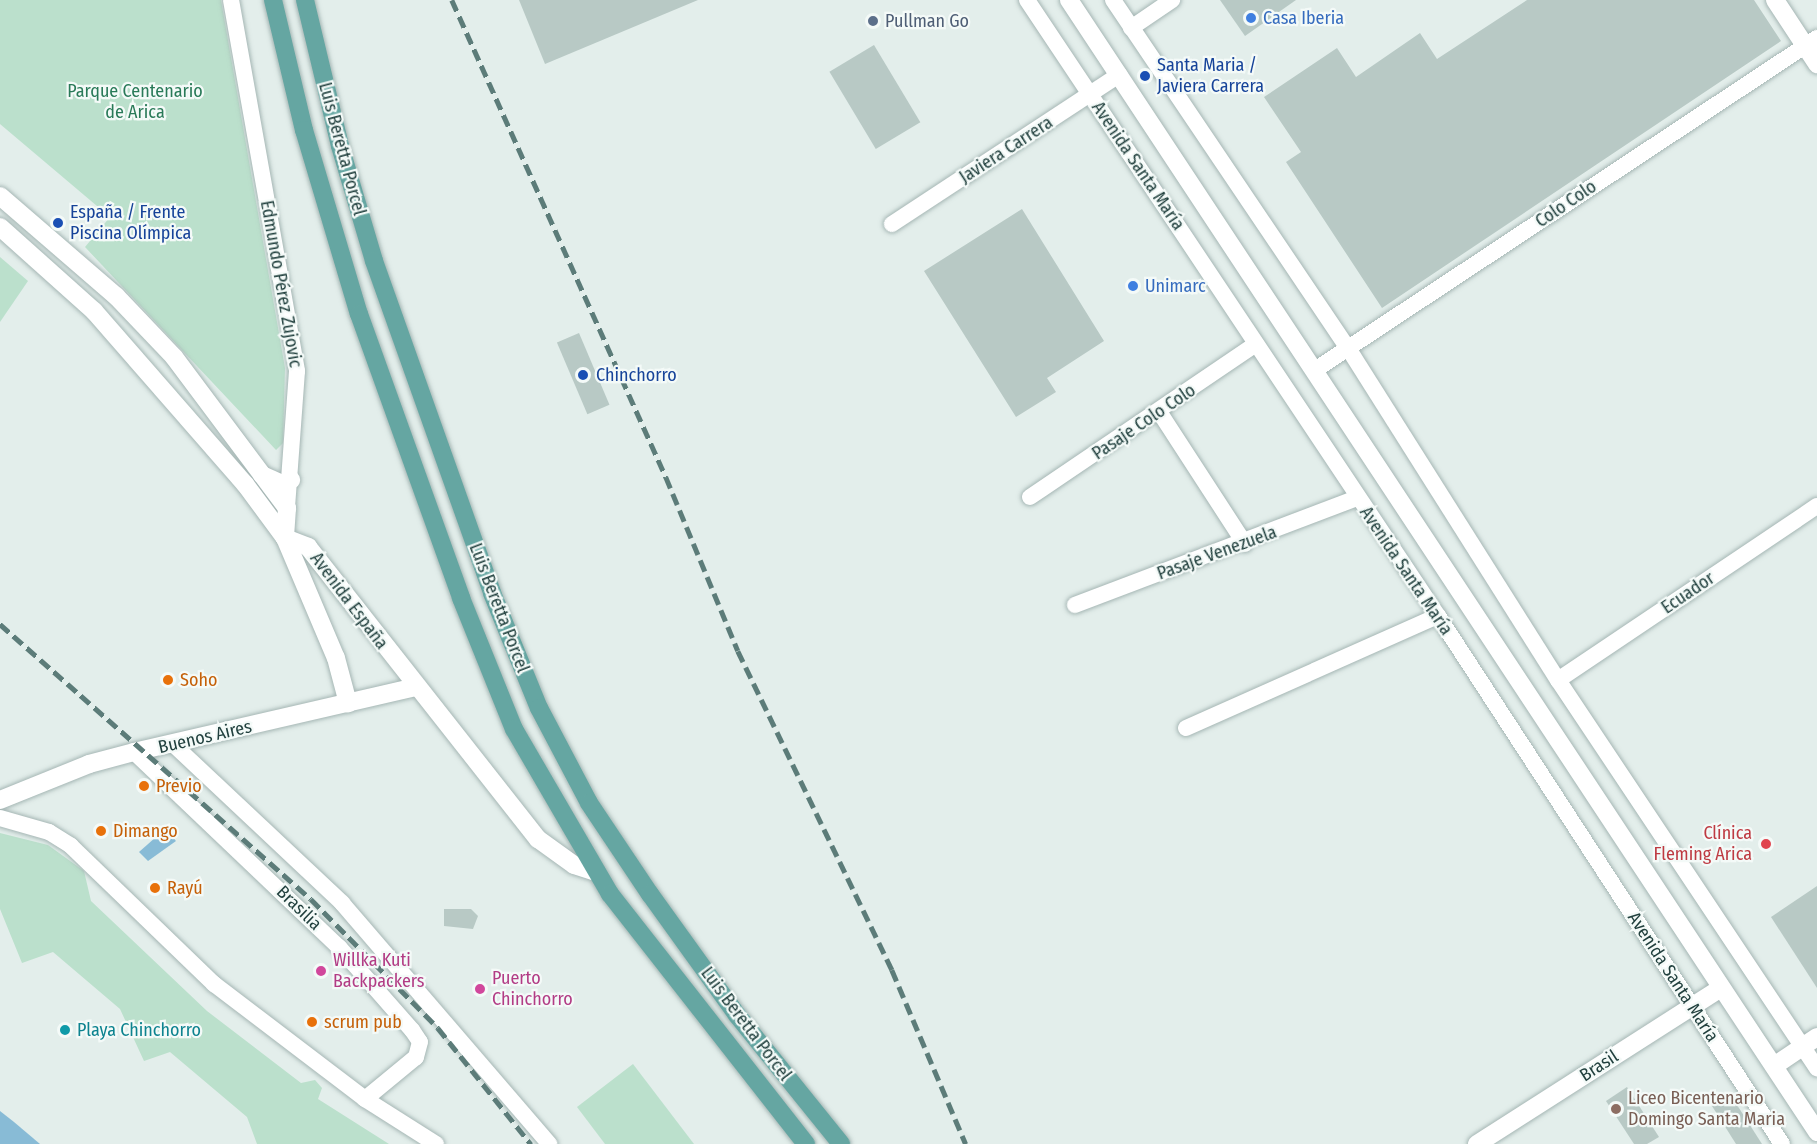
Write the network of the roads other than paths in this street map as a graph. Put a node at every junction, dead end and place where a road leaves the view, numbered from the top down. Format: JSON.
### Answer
{"nodes":[{"id":1,"x":231,"y":0,"type":"edge"},
{"id":2,"x":273,"y":0,"type":"edge"},
{"id":3,"x":305,"y":0,"type":"edge"},
{"id":4,"x":1027,"y":0,"type":"edge"},
{"id":5,"x":1069,"y":0,"type":"edge"},
{"id":6,"x":1113,"y":0,"type":"edge"},
{"id":7,"x":1173,"y":0,"type":"edge"},
{"id":8,"x":1775,"y":0,"type":"edge"},
{"id":9,"x":1131,"y":28,"type":"junction"},
{"id":10,"x":1811,"y":42,"type":"edge"},
{"id":11,"x":1817,"y":64,"type":"edge"},
{"id":12,"x":1119,"y":75,"type":"junction"},
{"id":13,"x":1089,"y":95,"type":"junction"},
{"id":14,"x":0,"y":196,"type":"edge"},
{"id":15,"x":892,"y":224,"type":"dead end"},
{"id":16,"x":0,"y":227,"type":"edge"},
{"id":17,"x":1256,"y":344,"type":"junction"},
{"id":18,"x":1348,"y":348,"type":"junction"},
{"id":19,"x":1315,"y":370,"type":"junction"},
{"id":20,"x":1160,"y":413,"type":"junction"},
{"id":21,"x":262,"y":476,"type":"junction"},
{"id":22,"x":291,"y":480,"type":"junction"},
{"id":23,"x":1030,"y":497,"type":"dead end"},
{"id":24,"x":1357,"y":498,"type":"junction"},
{"id":25,"x":1817,"y":506,"type":"edge"},
{"id":26,"x":288,"y":508,"type":"junction"},
{"id":27,"x":285,"y":538,"type":"junction"},
{"id":28,"x":1245,"y":544,"type":"junction"},
{"id":29,"x":1076,"y":604,"type":"dead end"},
{"id":30,"x":1438,"y":616,"type":"junction"},
{"id":31,"x":1558,"y":680,"type":"junction"},
{"id":32,"x":415,"y":687,"type":"junction"},
{"id":33,"x":348,"y":703,"type":"junction"},
{"id":34,"x":1186,"y":728,"type":"dead end"},
{"id":35,"x":174,"y":746,"type":"junction"},
{"id":36,"x":134,"y":752,"type":"junction"},
{"id":37,"x":0,"y":800,"type":"edge"},
{"id":38,"x":0,"y":818,"type":"edge"},
{"id":39,"x":595,"y":872,"type":"junction"},
{"id":40,"x":1722,"y":988,"type":"junction"},
{"id":41,"x":1691,"y":1006,"type":"junction"},
{"id":42,"x":1810,"y":1042,"type":"edge"},
{"id":43,"x":1774,"y":1066,"type":"junction"},
{"id":44,"x":1817,"y":1069,"type":"edge"},
{"id":45,"x":365,"y":1099,"type":"junction"},
{"id":46,"x":1817,"y":1132,"type":"edge"},
{"id":47,"x":436,"y":1144,"type":"edge"},
{"id":48,"x":549,"y":1144,"type":"edge"},
{"id":49,"x":806,"y":1144,"type":"edge"},
{"id":50,"x":841,"y":1144,"type":"edge"},
{"id":51,"x":1477,"y":1144,"type":"edge"},
{"id":52,"x":1782,"y":1144,"type":"edge"}],
"edges":[{"from":1,"to":22,"type":"street","name":"Edmundo Pérez Zujovic"},
{"from":2,"to":39,"type":"main road","name":"Luis Beretta Porcel"},
{"from":3,"to":50,"type":"main road","name":"Luis Beretta Porcel"},
{"from":4,"to":13,"type":"street","name":"Avenida Santa María"},
{"from":5,"to":12,"type":"street","name":"Avenida Santa María"},
{"from":6,"to":9,"type":"street"},
{"from":7,"to":9,"type":"street"},
{"from":8,"to":10,"type":"street"},
{"from":9,"to":18,"type":"street"},
{"from":10,"to":11,"type":"street"},
{"from":10,"to":18,"type":"street","name":"Colo Colo"},
{"from":12,"to":13,"type":"street","name":"Javiera Carrera"},
{"from":12,"to":19,"type":"street","name":"Avenida Santa María"},
{"from":13,"to":15,"type":"street","name":"Javiera Carrera"},
{"from":13,"to":17,"type":"street","name":"Avenida Santa María"},
{"from":14,"to":21,"type":"street"},
{"from":16,"to":27,"type":"street","name":"Avenida España"},
{"from":17,"to":20,"type":"street","name":"Pasaje Colo Colo"},
{"from":17,"to":24,"type":"street","name":"Avenida Santa María"},
{"from":18,"to":19,"type":"street","name":"Colo Colo"},
{"from":18,"to":31,"type":"street"},
{"from":19,"to":40,"type":"street","name":"Avenida Santa María"},
{"from":20,"to":23,"type":"street","name":"Pasaje Colo Colo"},
{"from":20,"to":28,"type":"street"},
{"from":21,"to":22,"type":"street"},
{"from":21,"to":26,"type":"street"},
{"from":22,"to":26,"type":"street","name":"Edmundo Pérez Zujovic"},
{"from":24,"to":28,"type":"street","name":"Pasaje Venezuela"},
{"from":24,"to":30,"type":"street","name":"Avenida Santa María"},
{"from":25,"to":31,"type":"street","name":"Ecuador"},
{"from":26,"to":27,"type":"street","name":"Edmundo Pérez Zujovic"},
{"from":27,"to":32,"type":"street","name":"Avenida España"},
{"from":27,"to":33,"type":"street","name":"Edmundo Pérez Zujovic"},
{"from":28,"to":29,"type":"street","name":"Pasaje Venezuela"},
{"from":30,"to":34,"type":"street"},
{"from":30,"to":41,"type":"street","name":"Avenida Santa María"},
{"from":31,"to":42,"type":"street"},
{"from":32,"to":33,"type":"street","name":"Buenos Aires"},
{"from":32,"to":39,"type":"street","name":"Avenida España"},
{"from":33,"to":35,"type":"street","name":"Buenos Aires"},
{"from":35,"to":36,"type":"street","name":"Buenos Aires"},
{"from":35,"to":48,"type":"street"},
{"from":36,"to":37,"type":"street","name":"Buenos Aires"},
{"from":36,"to":45,"type":"street","name":"Brasilia"},
{"from":38,"to":45,"type":"street"},
{"from":39,"to":49,"type":"main road","name":"Luis Beretta Porcel"},
{"from":40,"to":41,"type":"street","name":"Brasil"},
{"from":40,"to":43,"type":"street","name":"Avenida Santa María"},
{"from":41,"to":51,"type":"street","name":"Brasil"},
{"from":41,"to":52,"type":"street","name":"Avenida Santa María"},
{"from":42,"to":43,"type":"street"},
{"from":42,"to":44,"type":"street"},
{"from":43,"to":46,"type":"street","name":"Avenida Santa María"},
{"from":45,"to":47,"type":"street"}]}
